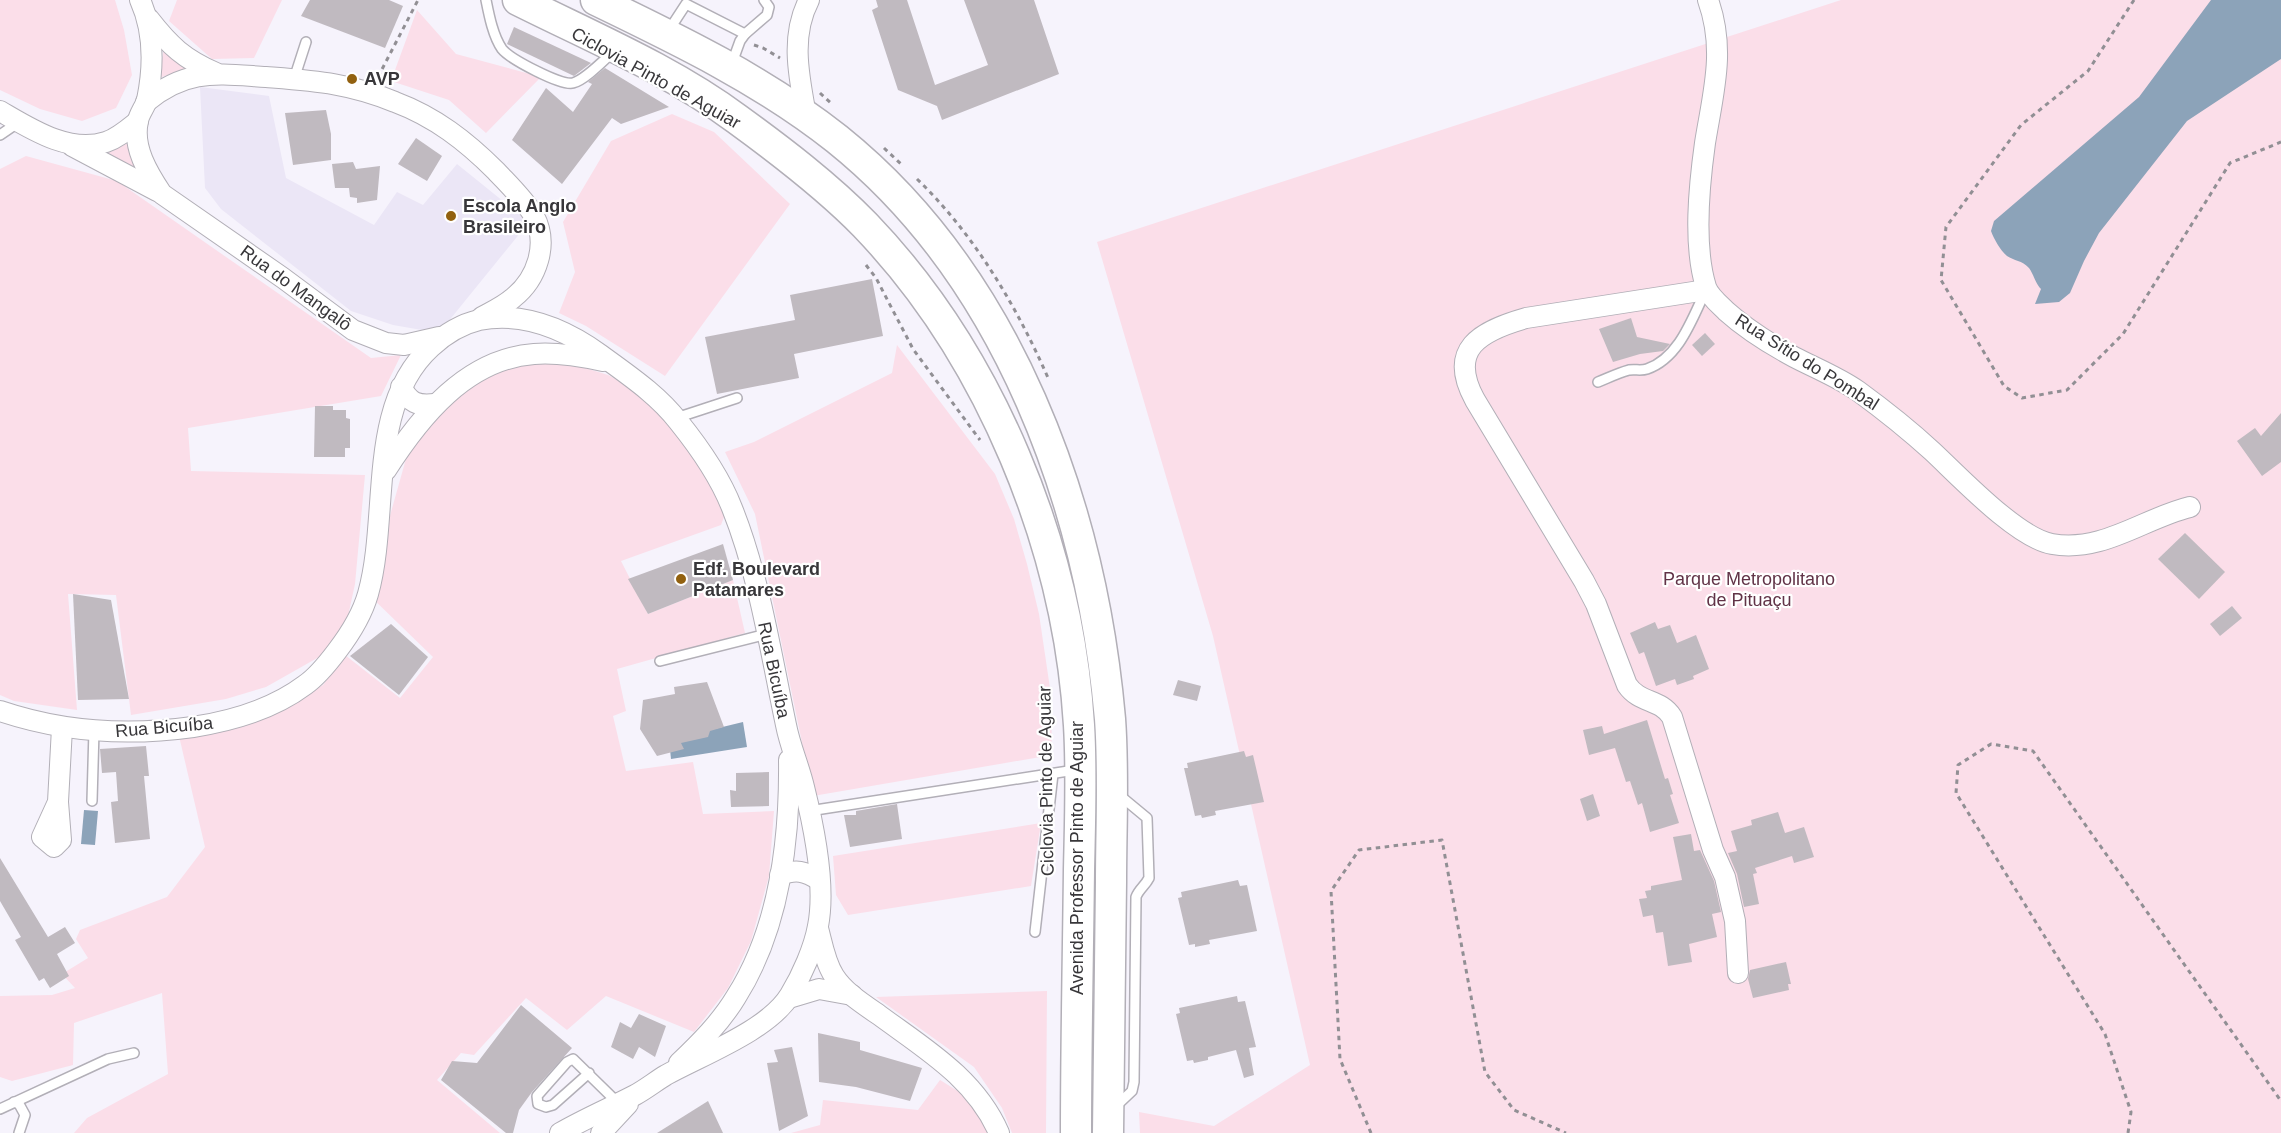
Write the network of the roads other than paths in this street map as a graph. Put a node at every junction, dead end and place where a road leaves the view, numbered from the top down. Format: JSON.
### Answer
{"nodes":[{"id":1,"x":486,"y":0,"type":"edge"},
{"id":2,"x":518,"y":0,"type":"edge"},
{"id":3,"x":596,"y":0,"type":"edge"},
{"id":4,"x":764,"y":0,"type":"edge"},
{"id":5,"x":809,"y":0,"type":"edge"},
{"id":6,"x":1708,"y":0,"type":"edge"},
{"id":7,"x":687,"y":2,"type":"edge"},
{"id":8,"x":143,"y":8,"type":"edge"},
{"id":9,"x":746,"y":34,"type":"junction"},
{"id":10,"x":666,"y":35,"type":"junction"},
{"id":11,"x":306,"y":42,"type":"dead end"},
{"id":12,"x":616,"y":49,"type":"junction"},
{"id":13,"x":730,"y":68,"type":"junction"},
{"id":14,"x":218,"y":74,"type":"junction"},
{"id":15,"x":294,"y":79,"type":"junction"},
{"id":16,"x":146,"y":102,"type":"junction"},
{"id":17,"x":0,"y":111,"type":"edge"},
{"id":18,"x":806,"y":115,"type":"junction"},
{"id":19,"x":138,"y":121,"type":"junction"},
{"id":20,"x":19,"y":122,"type":"junction"},
{"id":21,"x":0,"y":135,"type":"edge"},
{"id":22,"x":68,"y":144,"type":"junction"},
{"id":23,"x":162,"y":194,"type":"junction"},
{"id":24,"x":1706,"y":290,"type":"junction"},
{"id":25,"x":475,"y":321,"type":"junction"},
{"id":26,"x":533,"y":321,"type":"junction"},
{"id":27,"x":442,"y":336,"type":"junction"},
{"id":28,"x":533,"y":354,"type":"junction"},
{"id":29,"x":612,"y":363,"type":"junction"},
{"id":30,"x":1598,"y":382,"type":"dead end"},
{"id":31,"x":401,"y":387,"type":"junction"},
{"id":32,"x":737,"y":398,"type":"dead end"},
{"id":33,"x":435,"y":404,"type":"junction"},
{"id":34,"x":676,"y":418,"type":"junction"},
{"id":35,"x":383,"y":475,"type":"junction"},
{"id":36,"x":2190,"y":507,"type":"dead end"},
{"id":37,"x":767,"y":634,"type":"junction"},
{"id":38,"x":660,"y":661,"type":"dead end"},
{"id":39,"x":0,"y":711,"type":"edge"},
{"id":40,"x":62,"y":728,"type":"junction"},
{"id":41,"x":94,"y":730,"type":"junction"},
{"id":42,"x":789,"y":739,"type":"junction"},
{"id":43,"x":1067,"y":772,"type":"junction"},
{"id":44,"x":92,"y":801,"type":"dead end"},
{"id":45,"x":58,"y":802,"type":"dead end"},
{"id":46,"x":809,"y":811,"type":"junction"},
{"id":47,"x":780,"y":875,"type":"junction"},
{"id":48,"x":819,"y":880,"type":"junction"},
{"id":49,"x":818,"y":928,"type":"junction"},
{"id":50,"x":1035,"y":932,"type":"dead end"},
{"id":51,"x":1738,"y":973,"type":"dead end"},
{"id":52,"x":852,"y":995,"type":"junction"},
{"id":53,"x":789,"y":998,"type":"junction"},
{"id":54,"x":735,"y":999,"type":"junction"},
{"id":55,"x":768,"y":1017,"type":"junction"},
{"id":56,"x":134,"y":1053,"type":"dead end"},
{"id":57,"x":589,"y":1073,"type":"junction"},
{"id":58,"x":668,"y":1074,"type":"junction"},
{"id":59,"x":639,"y":1093,"type":"junction"},
{"id":60,"x":14,"y":1102,"type":"junction"},
{"id":61,"x":618,"y":1103,"type":"junction"},
{"id":62,"x":0,"y":1109,"type":"edge"},
{"id":63,"x":1108,"y":1123,"type":"edge"},
{"id":64,"x":19,"y":1133,"type":"edge"},
{"id":65,"x":560,"y":1133,"type":"edge"},
{"id":66,"x":601,"y":1133,"type":"edge"},
{"id":67,"x":999,"y":1133,"type":"edge"},
{"id":68,"x":1076,"y":1133,"type":"edge"}],
"edges":[{"from":1,"to":12,"type":"lane"},
{"from":2,"to":12,"type":"main road","name":"Avenida Professor Pinto de Aguiar"},
{"from":3,"to":10,"type":"main road","name":"Avenida Professor Pinto de Aguiar"},
{"from":4,"to":9,"type":"lane"},
{"from":5,"to":18,"type":"street"},
{"from":6,"to":24,"type":"street"},
{"from":7,"to":9,"type":"lane"},
{"from":7,"to":10,"type":"lane"},
{"from":8,"to":14,"type":"street","name":"Rua do Mangalô"},
{"from":8,"to":16,"type":"street","name":"Rua do Mangalô"},
{"from":9,"to":13,"type":"lane"},
{"from":10,"to":13,"type":"main road","name":"Avenida Professor Pinto de Aguiar"},
{"from":11,"to":15,"type":"lane"},
{"from":12,"to":43,"type":"main road","name":"Avenida Professor Pinto de Aguiar"},
{"from":13,"to":18,"type":"main road","name":"Avenida Professor Pinto de Aguiar"},
{"from":14,"to":15,"type":"street","name":"Rua do Mangalô"},
{"from":14,"to":16,"type":"street","name":"Rua do Mangalô"},
{"from":15,"to":25,"type":"street","name":"Rua do Mangalô"},
{"from":16,"to":19,"type":"street","name":"Rua do Mangalô"},
{"from":17,"to":20,"type":"street","name":"Rua do Mangalô"},
{"from":18,"to":63,"type":"main road","name":"Avenida Professor Pinto de Aguiar"},
{"from":19,"to":22,"type":"street","name":"Rua do Mangalô"},
{"from":19,"to":23,"type":"street","name":"Rua do Mangalô"},
{"from":20,"to":21,"type":"lane"},
{"from":20,"to":22,"type":"street","name":"Rua do Mangalô"},
{"from":22,"to":23,"type":"street","name":"Rua do Mangalô"},
{"from":23,"to":27,"type":"street","name":"Rua do Mangalô"},
{"from":24,"to":30,"type":"lane"},
{"from":24,"to":36,"type":"street","name":"Rua Sítio do Pombal"},
{"from":24,"to":51,"type":"street"},
{"from":25,"to":26,"type":"street","name":"Rua Bicuíba"},
{"from":25,"to":27,"type":"street","name":"Rua Bicuíba"},
{"from":26,"to":28,"type":"street"},
{"from":26,"to":29,"type":"street","name":"Rua Bicuíba"},
{"from":27,"to":31,"type":"street","name":"Rua Bicuíba"},
{"from":28,"to":29,"type":"street","name":"Rua Bicuíba"},
{"from":28,"to":33,"type":"street","name":"Rua Bicuíba"},
{"from":29,"to":34,"type":"street","name":"Rua Bicuíba"},
{"from":31,"to":33,"type":"street"},
{"from":31,"to":35,"type":"street","name":"Rua Bicuíba"},
{"from":32,"to":34,"type":"lane"},
{"from":33,"to":35,"type":"street","name":"Rua Bicuíba"},
{"from":34,"to":37,"type":"street","name":"Rua Bicuíba"},
{"from":35,"to":41,"type":"street","name":"Rua Bicuíba"},
{"from":37,"to":38,"type":"lane"},
{"from":37,"to":42,"type":"street","name":"Rua Bicuíba"},
{"from":39,"to":40,"type":"street","name":"Rua Bicuíba"},
{"from":40,"to":41,"type":"street","name":"Rua Bicuíba"},
{"from":40,"to":45,"type":"street"},
{"from":41,"to":44,"type":"lane"},
{"from":42,"to":46,"type":"street","name":"Rua Bicuíba"},
{"from":42,"to":47,"type":"street","name":"Rua Bicuíba"},
{"from":43,"to":46,"type":"lane"},
{"from":43,"to":50,"type":"lane"},
{"from":43,"to":68,"type":"main road","name":"Avenida Professor Pinto de Aguiar"},
{"from":46,"to":48,"type":"street","name":"Rua Bicuíba"},
{"from":47,"to":48,"type":"street"},
{"from":47,"to":54,"type":"street","name":"Rua Bicuíba"},
{"from":48,"to":49,"type":"street","name":"Rua Bicuíba"},
{"from":49,"to":52,"type":"street"},
{"from":49,"to":53,"type":"street","name":"Rua Bicuíba"},
{"from":52,"to":53,"type":"street"},
{"from":52,"to":67,"type":"street"},
{"from":53,"to":55,"type":"street","name":"Rua Bicuíba"},
{"from":54,"to":55,"type":"street"},
{"from":54,"to":58,"type":"street","name":"Rua Bicuíba"},
{"from":55,"to":58,"type":"street","name":"Rua Bicuíba"},
{"from":56,"to":60,"type":"lane"},
{"from":57,"to":57,"type":"lane"},
{"from":57,"to":61,"type":"lane"},
{"from":58,"to":59,"type":"street","name":"Rua Bicuíba"},
{"from":59,"to":61,"type":"street","name":"Rua Bicuíba"},
{"from":59,"to":66,"type":"street","name":"Rua Bicuíba"},
{"from":60,"to":62,"type":"lane"},
{"from":60,"to":64,"type":"lane"},
{"from":61,"to":65,"type":"street","name":"Rua Bicuíba"}]}
